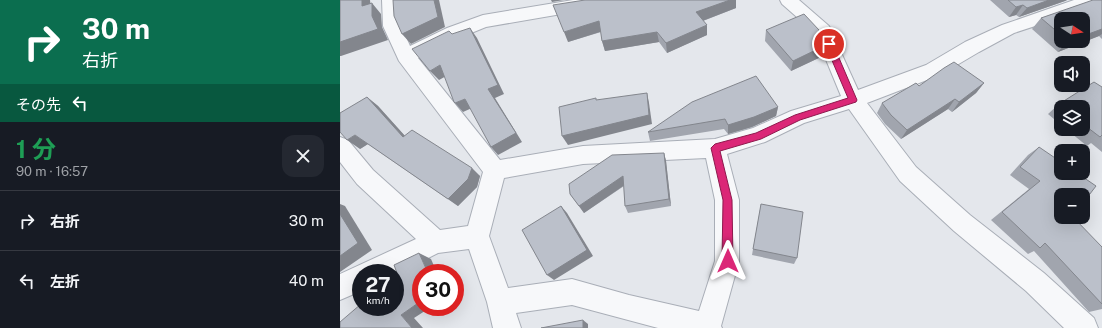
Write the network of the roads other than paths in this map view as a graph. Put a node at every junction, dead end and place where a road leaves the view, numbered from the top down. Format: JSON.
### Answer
{"nodes":[{"id":1,"x":390,"y":0,"type":"edge"},
{"id":2,"x":608,"y":0,"type":"edge"},
{"id":3,"x":788,"y":0,"type":"edge"},
{"id":4,"x":1089,"y":0,"type":"edge"},
{"id":5,"x":1096,"y":0,"type":"edge"},
{"id":6,"x":1102,"y":4,"type":"edge"},
{"id":7,"x":406,"y":56,"type":"junction"},
{"id":8,"x":853,"y":100,"type":"junction"},
{"id":9,"x":340,"y":146,"type":"edge"},
{"id":10,"x":715,"y":148,"type":"junction"},
{"id":11,"x":495,"y":170,"type":"junction"},
{"id":12,"x":477,"y":236,"type":"junction"},
{"id":13,"x":436,"y":242,"type":"junction"},
{"id":14,"x":390,"y":264,"type":"edge"},
{"id":15,"x":352,"y":282,"type":"edge"},
{"id":16,"x":340,"y":287,"type":"edge"},
{"id":17,"x":500,"y":302,"type":"junction"},
{"id":18,"x":707,"y":327,"type":"edge"},
{"id":19,"x":507,"y":328,"type":"edge"},
{"id":20,"x":1084,"y":328,"type":"edge"}],
"edges":[{"from":1,"to":7,"type":"street"},
{"from":2,"to":7,"type":"street"},
{"from":3,"to":8,"type":"street"},
{"from":4,"to":8,"type":"street"},
{"from":5,"to":6,"type":"street"},
{"from":7,"to":11,"type":"street"},
{"from":8,"to":10,"type":"street"},
{"from":8,"to":20,"type":"street"},
{"from":9,"to":13,"type":"street"},
{"from":10,"to":11,"type":"street"},
{"from":10,"to":18,"type":"street"},
{"from":11,"to":12,"type":"street"},
{"from":12,"to":13,"type":"street"},
{"from":12,"to":17,"type":"street"},
{"from":13,"to":14,"type":"street"},
{"from":15,"to":16,"type":"street"},
{"from":17,"to":18,"type":"street"},
{"from":17,"to":19,"type":"street"}]}
